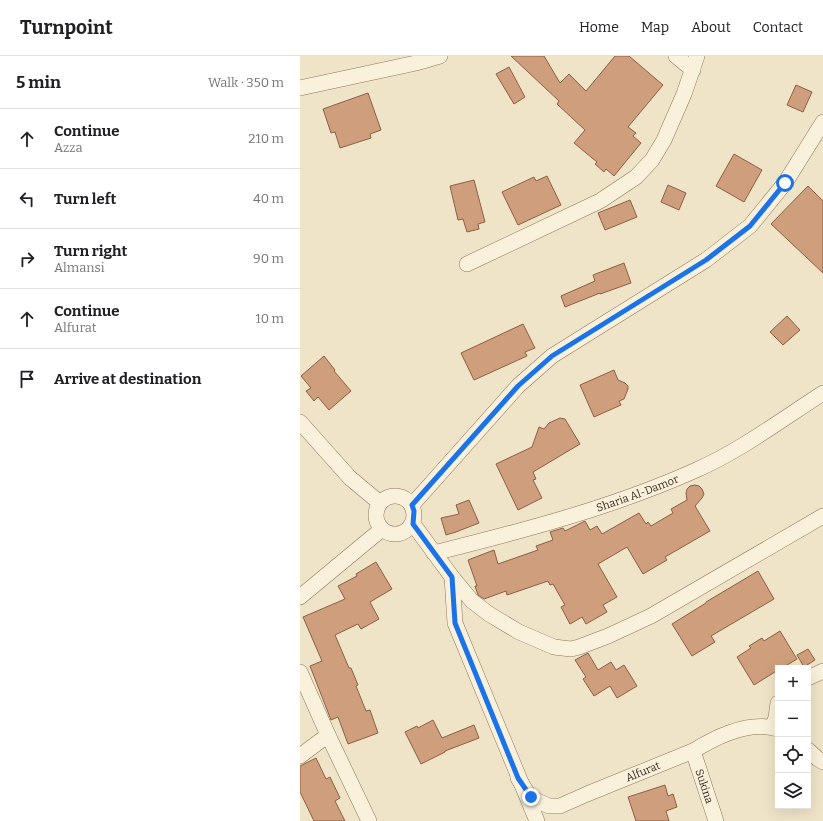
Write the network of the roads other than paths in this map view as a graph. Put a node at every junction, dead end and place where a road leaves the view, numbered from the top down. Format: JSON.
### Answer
{"nodes":[{"id":1,"x":440,"y":56,"type":"edge"},
{"id":2,"x":676,"y":56,"type":"edge"},
{"id":3,"x":695,"y":63,"type":"edge"},
{"id":4,"x":300,"y":88,"type":"edge"},
{"id":5,"x":823,"y":122,"type":"edge"},
{"id":6,"x":467,"y":264,"type":"dead end"},
{"id":7,"x":823,"y":393,"type":"edge"},
{"id":8,"x":300,"y":422,"type":"edge"},
{"id":9,"x":380,"y":503,"type":"junction"},
{"id":10,"x":412,"y":505,"type":"junction"},
{"id":11,"x":823,"y":516,"type":"edge"},
{"id":12,"x":413,"y":524,"type":"junction"},
{"id":13,"x":382,"y":529,"type":"junction"},
{"id":14,"x":434,"y":553,"type":"junction"},
{"id":15,"x":452,"y":577,"type":"junction"},
{"id":16,"x":300,"y":597,"type":"edge"},
{"id":17,"x":823,"y":671,"type":"edge"},
{"id":18,"x":300,"y":672,"type":"edge"},
{"id":19,"x":811,"y":677,"type":"edge"},
{"id":20,"x":775,"y":728,"type":"edge"},
{"id":21,"x":328,"y":735,"type":"junction"},
{"id":22,"x":693,"y":751,"type":"junction"},
{"id":23,"x":811,"y":753,"type":"edge"},
{"id":24,"x":300,"y":756,"type":"edge"},
{"id":25,"x":823,"y":762,"type":"edge"},
{"id":26,"x":518,"y":778,"type":"junction"},
{"id":27,"x":370,"y":821,"type":"edge"},
{"id":28,"x":537,"y":821,"type":"edge"},
{"id":29,"x":716,"y":821,"type":"edge"}],
"edges":[{"from":1,"to":4,"type":"street"},
{"from":2,"to":3,"type":"street"},
{"from":3,"to":6,"type":"street"},
{"from":5,"to":10,"type":"street"},
{"from":7,"to":14,"type":"street","name":"Sharia Al-Damor"},
{"from":8,"to":9,"type":"street"},
{"from":9,"to":10,"type":"street"},
{"from":9,"to":13,"type":"street"},
{"from":10,"to":12,"type":"street"},
{"from":11,"to":15,"type":"street"},
{"from":12,"to":13,"type":"street"},
{"from":12,"to":14,"type":"street"},
{"from":13,"to":16,"type":"street"},
{"from":14,"to":15,"type":"street"},
{"from":15,"to":26,"type":"street"},
{"from":17,"to":19,"type":"street"},
{"from":18,"to":21,"type":"street"},
{"from":20,"to":22,"type":"street","name":"Alfurat"},
{"from":21,"to":24,"type":"street"},
{"from":21,"to":27,"type":"street"},
{"from":22,"to":26,"type":"street","name":"Alfurat"},
{"from":22,"to":29,"type":"street","name":"Sukina"},
{"from":23,"to":25,"type":"street"},
{"from":26,"to":28,"type":"street"}]}
